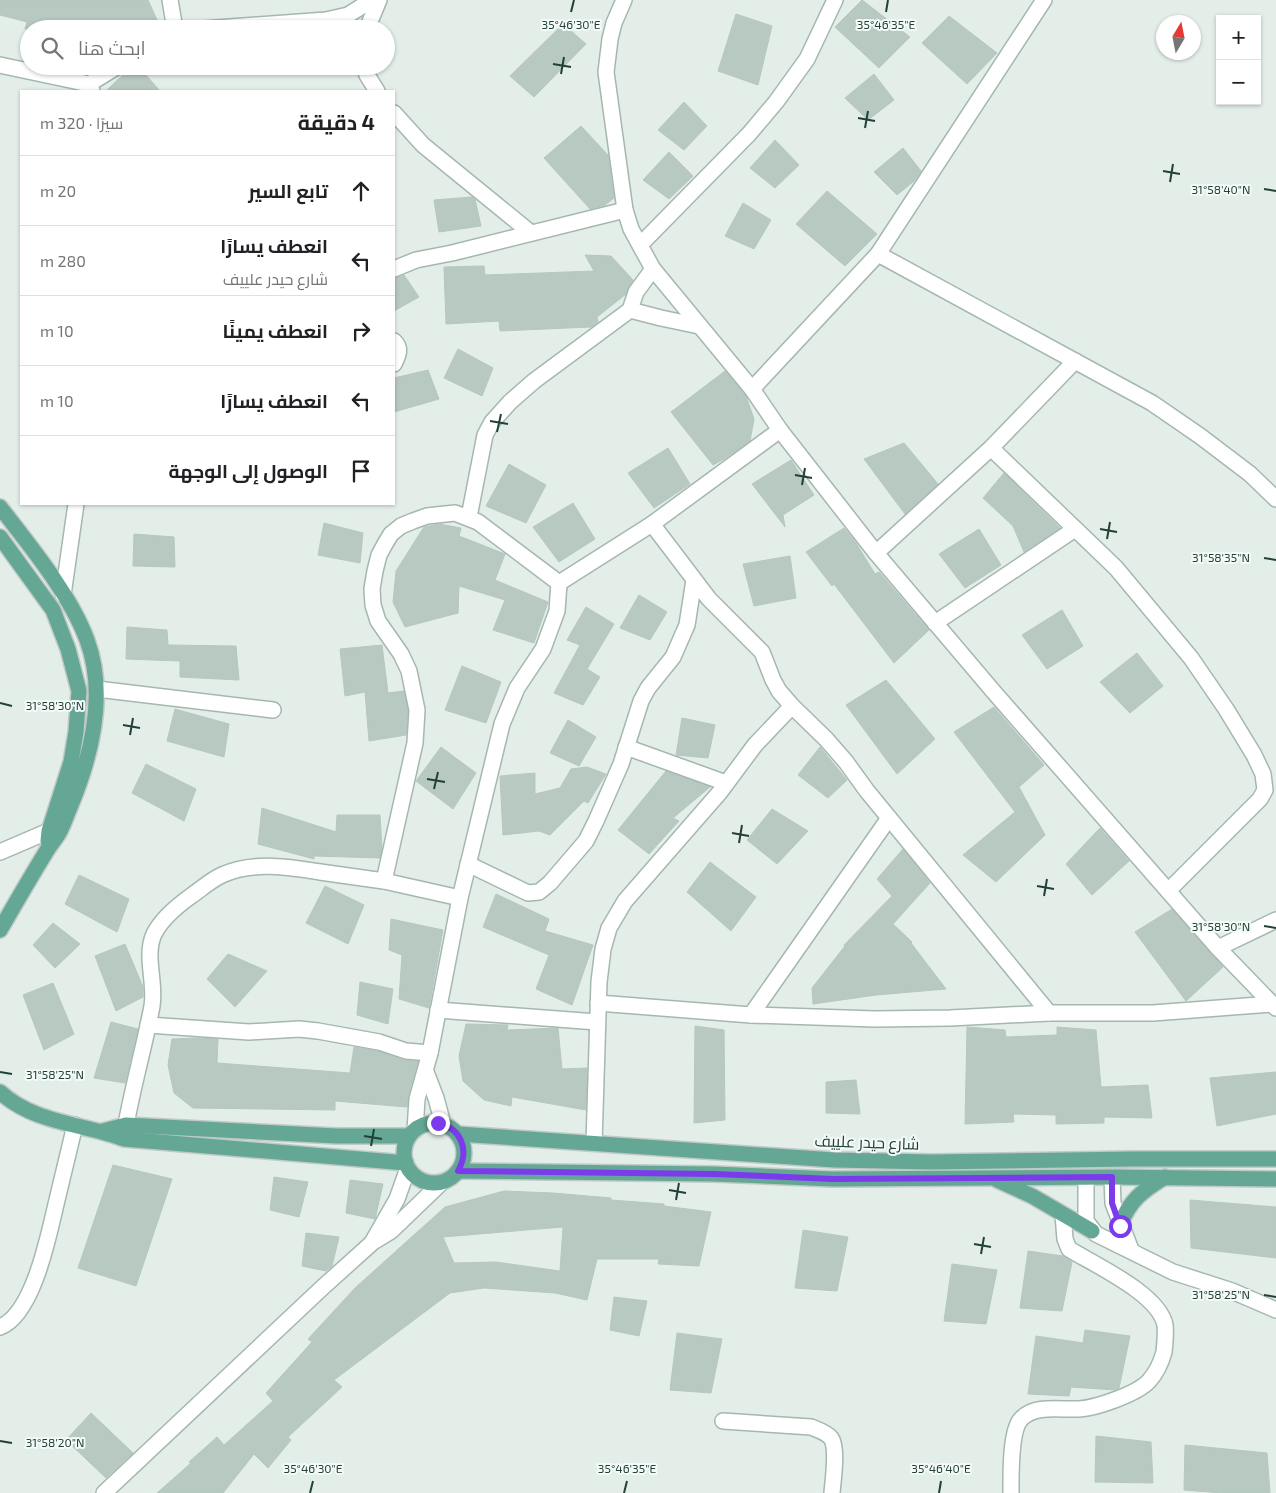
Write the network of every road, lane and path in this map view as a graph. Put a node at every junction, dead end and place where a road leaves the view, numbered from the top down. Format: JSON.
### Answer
{"nodes":[{"id":1,"x":170,"y":0,"type":"edge"},
{"id":2,"x":372,"y":0,"type":"edge"},
{"id":3,"x":379,"y":0,"type":"edge"},
{"id":4,"x":624,"y":0,"type":"edge"},
{"id":5,"x":835,"y":0,"type":"edge"},
{"id":6,"x":1044,"y":0,"type":"edge"},
{"id":7,"x":173,"y":20,"type":"edge"},
{"id":8,"x":326,"y":20,"type":"edge"},
{"id":9,"x":371,"y":20,"type":"edge"},
{"id":10,"x":0,"y":65,"type":"edge"},
{"id":11,"x":20,"y":70,"type":"edge"},
{"id":12,"x":41,"y":75,"type":"edge"},
{"id":13,"x":106,"y":75,"type":"edge"},
{"id":14,"x":367,"y":75,"type":"edge"},
{"id":15,"x":90,"y":87,"type":"edge"},
{"id":16,"x":376,"y":90,"type":"edge"},
{"id":17,"x":395,"y":114,"type":"edge"},
{"id":18,"x":625,"y":210,"type":"junction"},
{"id":19,"x":531,"y":234,"type":"junction"},
{"id":20,"x":640,"y":245,"type":"junction"},
{"id":21,"x":878,"y":254,"type":"junction"},
{"id":22,"x":395,"y":269,"type":"edge"},
{"id":23,"x":653,"y":269,"type":"junction"},
{"id":24,"x":630,"y":310,"type":"junction"},
{"id":25,"x":699,"y":326,"type":"junction"},
{"id":26,"x":395,"y":343,"type":"edge"},
{"id":27,"x":1074,"y":361,"type":"junction"},
{"id":28,"x":395,"y":362,"type":"edge"},
{"id":29,"x":752,"y":389,"type":"junction"},
{"id":30,"x":780,"y":430,"type":"junction"},
{"id":31,"x":991,"y":448,"type":"junction"},
{"id":32,"x":1276,"y":498,"type":"edge"},
{"id":33,"x":76,"y":505,"type":"edge"},
{"id":34,"x":0,"y":508,"type":"edge"},
{"id":35,"x":469,"y":517,"type":"junction"},
{"id":36,"x":652,"y":524,"type":"junction"},
{"id":37,"x":1075,"y":529,"type":"junction"},
{"id":38,"x":0,"y":537,"type":"edge"},
{"id":39,"x":876,"y":552,"type":"junction"},
{"id":40,"x":694,"y":580,"type":"junction"},
{"id":41,"x":559,"y":584,"type":"junction"},
{"id":42,"x":63,"y":595,"type":"junction"},
{"id":43,"x":935,"y":623,"type":"junction"},
{"id":44,"x":97,"y":689,"type":"junction"},
{"id":45,"x":792,"y":706,"type":"junction"},
{"id":46,"x":273,"y":710,"type":"dead end"},
{"id":47,"x":626,"y":747,"type":"junction"},
{"id":48,"x":726,"y":783,"type":"junction"},
{"id":49,"x":888,"y":818,"type":"junction"},
{"id":50,"x":54,"y":832,"type":"junction"},
{"id":51,"x":0,"y":852,"type":"edge"},
{"id":52,"x":468,"y":864,"type":"junction"},
{"id":53,"x":384,"y":881,"type":"junction"},
{"id":54,"x":1168,"y":891,"type":"junction"},
{"id":55,"x":460,"y":898,"type":"junction"},
{"id":56,"x":1276,"y":920,"type":"edge"},
{"id":57,"x":0,"y":930,"type":"edge"},
{"id":58,"x":1218,"y":948,"type":"junction"},
{"id":59,"x":598,"y":1003,"type":"junction"},
{"id":60,"x":1274,"y":1006,"type":"edge"},
{"id":61,"x":438,"y":1010,"type":"junction"},
{"id":62,"x":1049,"y":1013,"type":"junction"},
{"id":63,"x":750,"y":1015,"type":"junction"},
{"id":64,"x":597,"y":1022,"type":"junction"},
{"id":65,"x":148,"y":1025,"type":"junction"},
{"id":66,"x":430,"y":1053,"type":"junction"},
{"id":67,"x":426,"y":1072,"type":"junction"},
{"id":68,"x":0,"y":1092,"type":"edge"},
{"id":69,"x":443,"y":1124,"type":"junction"},
{"id":70,"x":75,"y":1125,"type":"junction"},
{"id":71,"x":125,"y":1132,"type":"junction"},
{"id":72,"x":412,"y":1133,"type":"junction"},
{"id":73,"x":458,"y":1134,"type":"junction"},
{"id":74,"x":594,"y":1143,"type":"junction"},
{"id":75,"x":1276,"y":1159,"type":"edge"},
{"id":76,"x":407,"y":1165,"type":"junction"},
{"id":77,"x":458,"y":1171,"type":"junction"},
{"id":78,"x":1112,"y":1177,"type":"junction"},
{"id":79,"x":1165,"y":1177,"type":"junction"},
{"id":80,"x":994,"y":1178,"type":"junction"},
{"id":81,"x":1086,"y":1178,"type":"junction"},
{"id":82,"x":1276,"y":1179,"type":"edge"},
{"id":83,"x":442,"y":1182,"type":"junction"},
{"id":84,"x":1064,"y":1215,"type":"junction"},
{"id":85,"x":1120,"y":1226,"type":"junction"},
{"id":86,"x":1092,"y":1231,"type":"junction"},
{"id":87,"x":373,"y":1242,"type":"junction"},
{"id":88,"x":1130,"y":1250,"type":"junction"},
{"id":89,"x":1276,"y":1310,"type":"edge"},
{"id":90,"x":0,"y":1327,"type":"edge"},
{"id":91,"x":723,"y":1421,"type":"dead end"},
{"id":92,"x":104,"y":1493,"type":"edge"},
{"id":93,"x":832,"y":1493,"type":"edge"},
{"id":94,"x":1011,"y":1493,"type":"edge"}],
"edges":[{"from":1,"to":7,"type":"street"},
{"from":2,"to":8,"type":"street"},
{"from":3,"to":9,"type":"street"},
{"from":4,"to":18,"type":"street"},
{"from":5,"to":20,"type":"street"},
{"from":6,"to":21,"type":"street"},
{"from":10,"to":11,"type":"street"},
{"from":12,"to":15,"type":"street"},
{"from":13,"to":15,"type":"street"},
{"from":14,"to":16,"type":"street"},
{"from":17,"to":19,"type":"street"},
{"from":18,"to":19,"type":"street"},
{"from":18,"to":20,"type":"street"},
{"from":19,"to":22,"type":"street"},
{"from":20,"to":23,"type":"street"},
{"from":21,"to":27,"type":"street"},
{"from":21,"to":29,"type":"street"},
{"from":23,"to":24,"type":"street"},
{"from":23,"to":25,"type":"street"},
{"from":24,"to":25,"type":"street"},
{"from":24,"to":35,"type":"street"},
{"from":25,"to":29,"type":"street"},
{"from":26,"to":28,"type":"street"},
{"from":27,"to":31,"type":"street"},
{"from":27,"to":32,"type":"street"},
{"from":29,"to":30,"type":"street"},
{"from":30,"to":36,"type":"street"},
{"from":30,"to":39,"type":"street"},
{"from":31,"to":37,"type":"street"},
{"from":31,"to":39,"type":"street"},
{"from":33,"to":42,"type":"street"},
{"from":34,"to":42,"type":"main road"},
{"from":35,"to":41,"type":"street"},
{"from":35,"to":53,"type":"street"},
{"from":36,"to":40,"type":"street"},
{"from":36,"to":41,"type":"street"},
{"from":37,"to":43,"type":"street"},
{"from":37,"to":54,"type":"street"},
{"from":38,"to":50,"type":"main road"},
{"from":39,"to":43,"type":"street"},
{"from":40,"to":45,"type":"street"},
{"from":40,"to":47,"type":"street"},
{"from":41,"to":52,"type":"street"},
{"from":42,"to":44,"type":"main road"},
{"from":43,"to":54,"type":"street"},
{"from":44,"to":46,"type":"street"},
{"from":44,"to":50,"type":"main road"},
{"from":45,"to":48,"type":"street"},
{"from":45,"to":49,"type":"street"},
{"from":47,"to":48,"type":"street"},
{"from":47,"to":52,"type":"street"},
{"from":48,"to":59,"type":"street"},
{"from":49,"to":62,"type":"street"},
{"from":49,"to":63,"type":"street"},
{"from":50,"to":51,"type":"street"},
{"from":50,"to":57,"type":"main road"},
{"from":52,"to":55,"type":"street"},
{"from":53,"to":55,"type":"street"},
{"from":53,"to":65,"type":"street"},
{"from":54,"to":58,"type":"street"},
{"from":55,"to":61,"type":"street"},
{"from":56,"to":58,"type":"street"},
{"from":58,"to":60,"type":"street"},
{"from":59,"to":63,"type":"street"},
{"from":59,"to":64,"type":"street"},
{"from":60,"to":62,"type":"street"},
{"from":61,"to":64,"type":"street"},
{"from":61,"to":66,"type":"street"},
{"from":62,"to":63,"type":"street"},
{"from":64,"to":74,"type":"street"},
{"from":65,"to":66,"type":"street"},
{"from":65,"to":71,"type":"street"},
{"from":66,"to":67,"type":"street"},
{"from":67,"to":69,"type":"street"},
{"from":67,"to":72,"type":"street"},
{"from":68,"to":70,"type":"main road"},
{"from":69,"to":72,"type":"main road"},
{"from":69,"to":73,"type":"main road"},
{"from":70,"to":71,"type":"main road"},
{"from":70,"to":90,"type":"street"},
{"from":71,"to":72,"type":"main road"},
{"from":71,"to":76,"type":"main road"},
{"from":72,"to":76,"type":"main road"},
{"from":73,"to":74,"type":"main road","name":"شارع حيدر علييف"},
{"from":73,"to":77,"type":"main road"},
{"from":74,"to":75,"type":"main road","name":"شارع حيدر علييف"},
{"from":76,"to":83,"type":"main road"},
{"from":76,"to":87,"type":"street"},
{"from":77,"to":80,"type":"main road"},
{"from":77,"to":83,"type":"main road"},
{"from":78,"to":79,"type":"main road"},
{"from":78,"to":81,"type":"main road"},
{"from":78,"to":85,"type":"street"},
{"from":79,"to":82,"type":"main road"},
{"from":79,"to":85,"type":"main road"},
{"from":80,"to":81,"type":"main road"},
{"from":80,"to":84,"type":"main road"},
{"from":81,"to":86,"type":"street"},
{"from":83,"to":87,"type":"street"},
{"from":84,"to":86,"type":"main road"},
{"from":84,"to":94,"type":"street"},
{"from":85,"to":88,"type":"street"},
{"from":86,"to":88,"type":"street"},
{"from":87,"to":92,"type":"street"},
{"from":88,"to":89,"type":"street"},
{"from":91,"to":93,"type":"street"}]}
